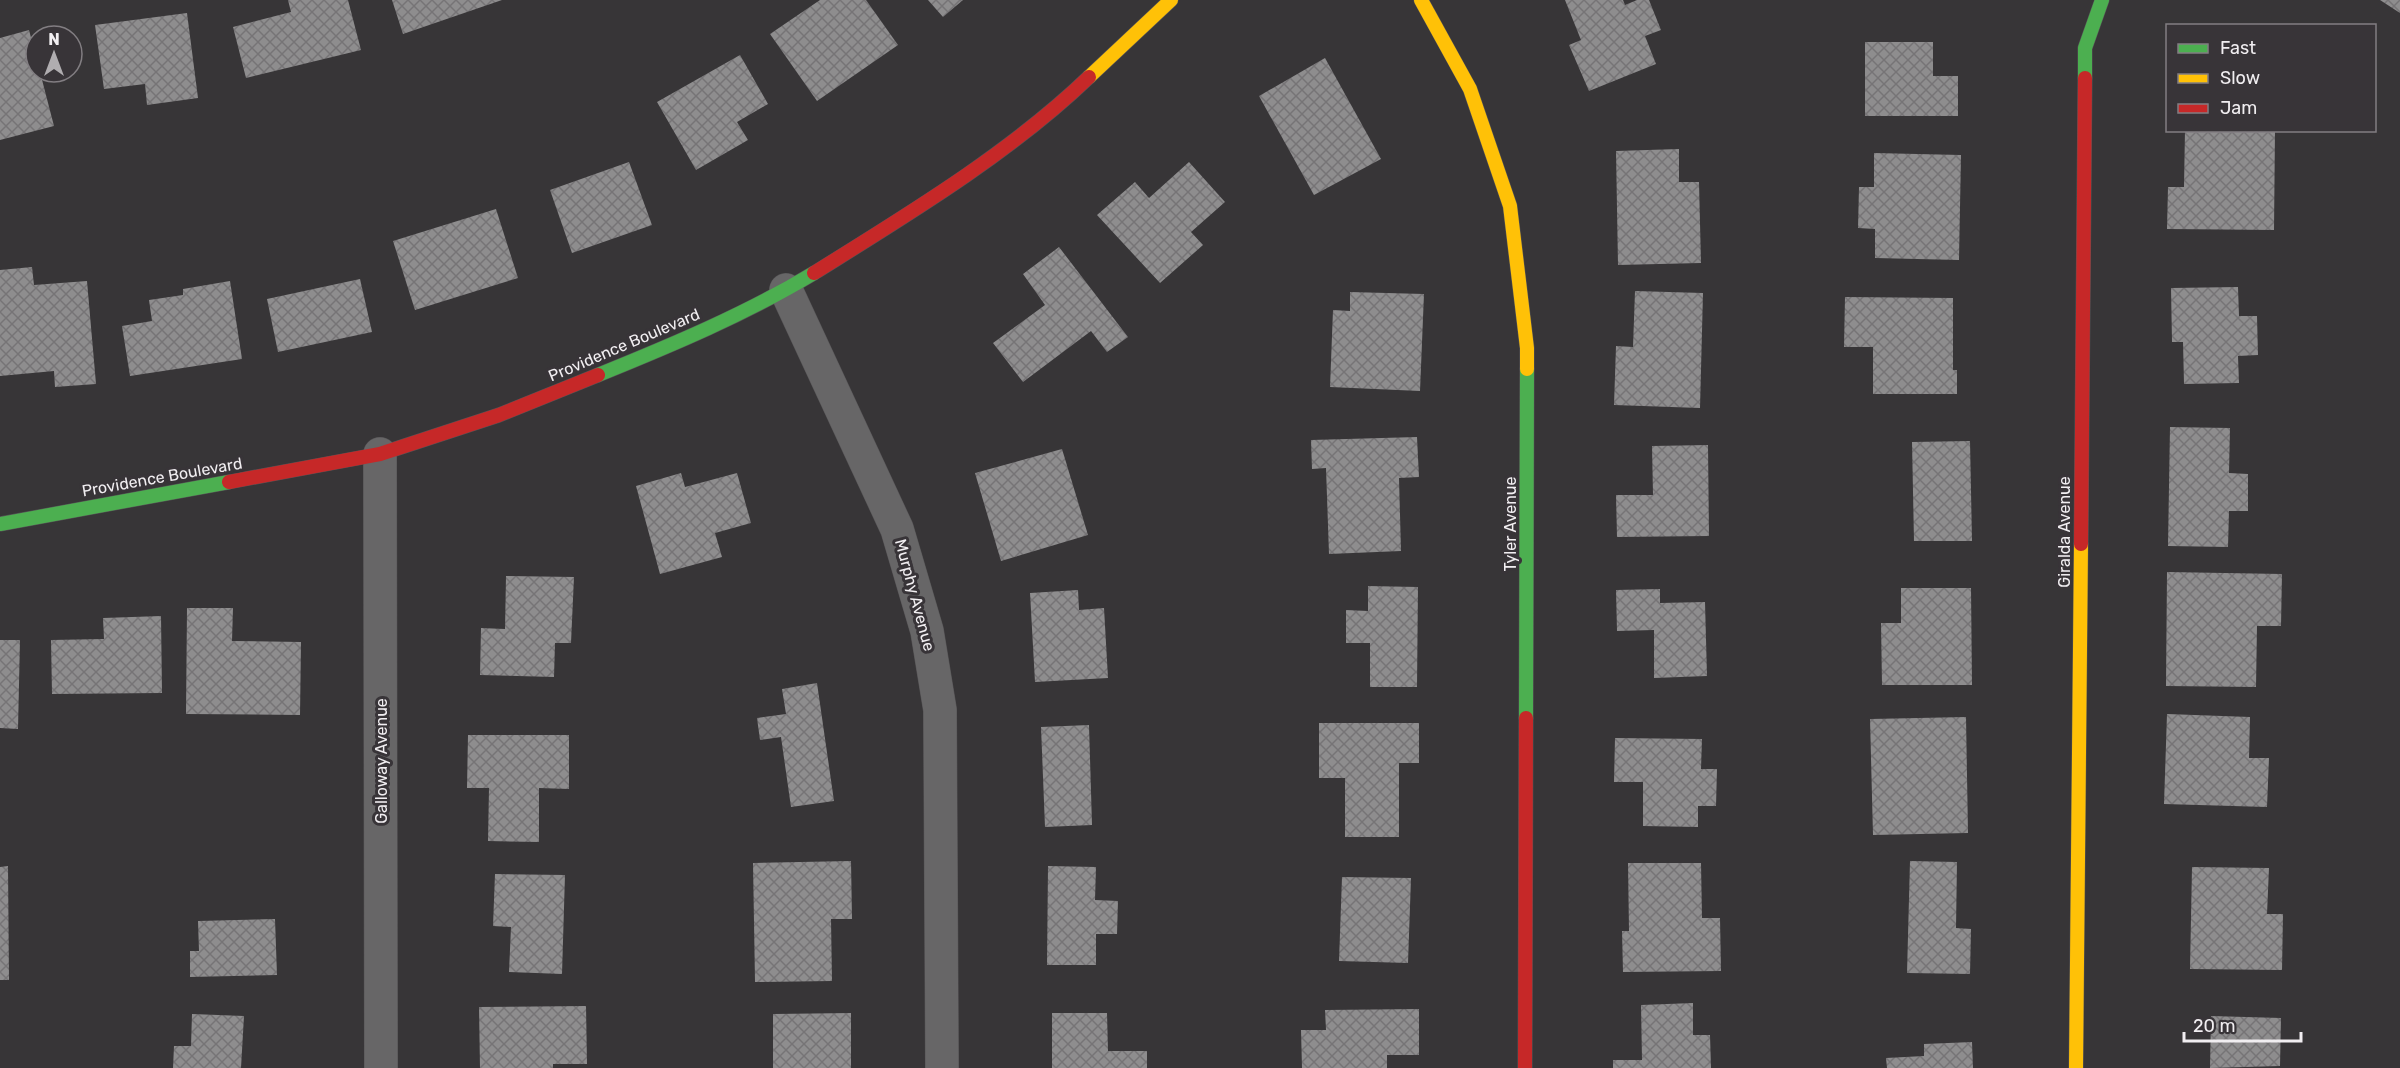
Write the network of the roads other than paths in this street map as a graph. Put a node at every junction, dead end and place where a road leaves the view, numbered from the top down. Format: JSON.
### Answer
{"nodes":[{"id":1,"x":1171,"y":0,"type":"edge"},
{"id":2,"x":1421,"y":0,"type":"edge"},
{"id":3,"x":2102,"y":0,"type":"edge"},
{"id":4,"x":786,"y":290,"type":"junction"},
{"id":5,"x":380,"y":454,"type":"junction"},
{"id":6,"x":0,"y":524,"type":"edge"},
{"id":7,"x":381,"y":1068,"type":"edge"},
{"id":8,"x":942,"y":1068,"type":"edge"},
{"id":9,"x":1525,"y":1068,"type":"edge"},
{"id":10,"x":2076,"y":1068,"type":"edge"}],
"edges":[{"from":1,"to":4,"type":"street","name":"Providence Boulevard"},
{"from":2,"to":9,"type":"street","name":"Tyler Avenue"},
{"from":3,"to":10,"type":"street","name":"Giralda Avenue"},
{"from":4,"to":5,"type":"street","name":"Providence Boulevard"},
{"from":4,"to":8,"type":"street","name":"Murphy Avenue"},
{"from":5,"to":6,"type":"street","name":"Providence Boulevard"},
{"from":5,"to":7,"type":"street","name":"Galloway Avenue"}]}
